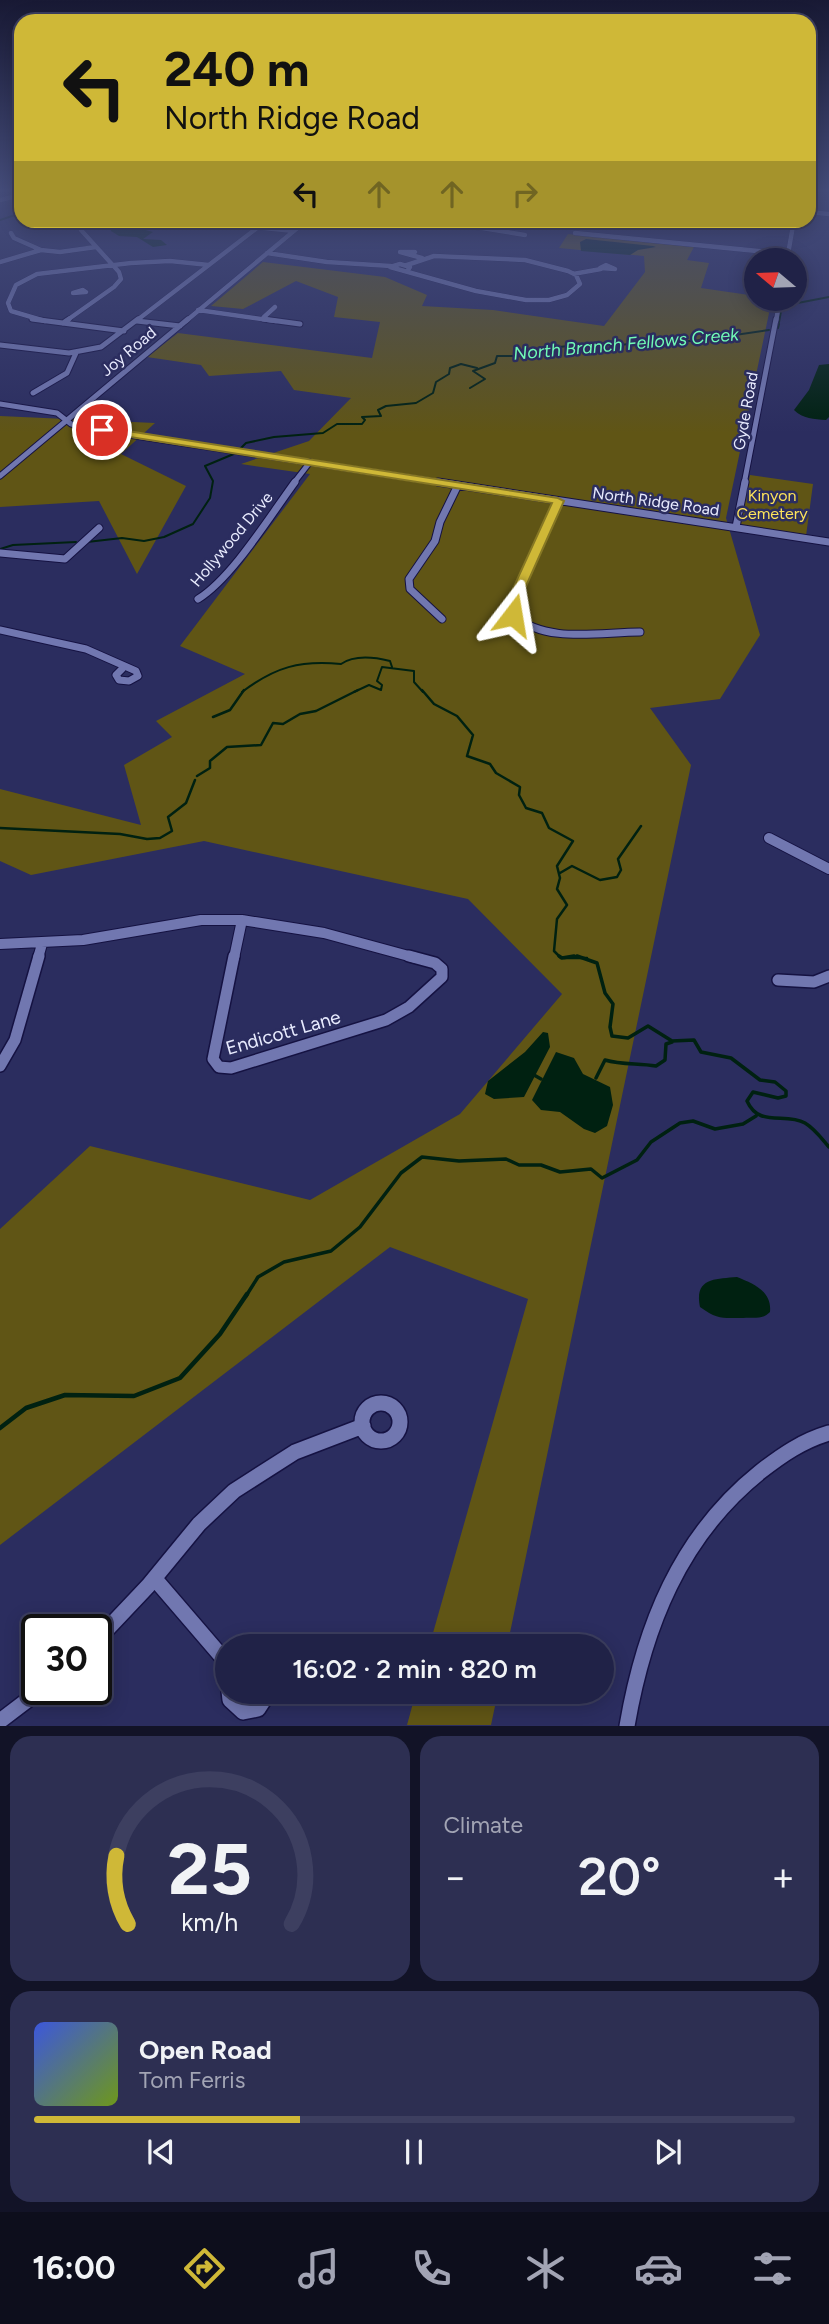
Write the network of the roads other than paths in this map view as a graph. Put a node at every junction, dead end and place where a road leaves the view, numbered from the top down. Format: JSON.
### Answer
{"nodes":[{"id":1,"x":49,"y":273,"type":"edge"},
{"id":2,"x":119,"y":273,"type":"edge"},
{"id":3,"x":199,"y":273,"type":"edge"},
{"id":4,"x":243,"y":273,"type":"edge"},
{"id":5,"x":421,"y":273,"type":"edge"},
{"id":6,"x":570,"y":273,"type":"edge"},
{"id":7,"x":581,"y":273,"type":"edge"},
{"id":8,"x":573,"y":274,"type":"junction"},
{"id":9,"x":86,"y":293,"type":"dead end"},
{"id":10,"x":103,"y":295,"type":"junction"},
{"id":11,"x":275,"y":307,"type":"dead end"},
{"id":12,"x":198,"y":310,"type":"junction"},
{"id":13,"x":777,"y":312,"type":"edge"},
{"id":14,"x":264,"y":317,"type":"junction"},
{"id":15,"x":137,"y":321,"type":"junction"},
{"id":16,"x":63,"y":323,"type":"junction"},
{"id":17,"x":300,"y":324,"type":"dead end"},
{"id":18,"x":180,"y":326,"type":"junction"},
{"id":19,"x":124,"y":331,"type":"junction"},
{"id":20,"x":0,"y":345,"type":"edge"},
{"id":21,"x":10,"y":346,"type":"junction"},
{"id":22,"x":76,"y":353,"type":"junction"},
{"id":23,"x":0,"y":354,"type":"edge"},
{"id":24,"x":33,"y":393,"type":"dead end"},
{"id":25,"x":0,"y":404,"type":"edge"},
{"id":26,"x":68,"y":419,"type":"junction"},
{"id":27,"x":310,"y":462,"type":"junction"},
{"id":28,"x":0,"y":476,"type":"edge"},
{"id":29,"x":458,"y":485,"type":"junction"},
{"id":30,"x":558,"y":501,"type":"junction"},
{"id":31,"x":736,"y":527,"type":"junction"},
{"id":32,"x":99,"y":528,"type":"dead end"},
{"id":33,"x":829,"y":541,"type":"edge"},
{"id":34,"x":0,"y":553,"type":"edge"},
{"id":35,"x":65,"y":559,"type":"junction"},
{"id":36,"x":75,"y":564,"type":"dead end"},
{"id":37,"x":198,"y":599,"type":"dead end"},
{"id":38,"x":442,"y":619,"type":"dead end"},
{"id":39,"x":0,"y":630,"type":"edge"},
{"id":40,"x":640,"y":632,"type":"dead end"},
{"id":41,"x":121,"y":668,"type":"dead end"},
{"id":42,"x":769,"y":838,"type":"dead end"},
{"id":43,"x":829,"y":869,"type":"edge"},
{"id":44,"x":242,"y":919,"type":"junction"},
{"id":45,"x":0,"y":944,"type":"edge"},
{"id":46,"x":42,"y":944,"type":"junction"},
{"id":47,"x":829,"y":976,"type":"edge"},
{"id":48,"x":778,"y":980,"type":"dead end"},
{"id":49,"x":0,"y":1066,"type":"edge"},
{"id":50,"x":363,"y":1426,"type":"dead end"},
{"id":51,"x":829,"y":1433,"type":"edge"},
{"id":52,"x":155,"y":1579,"type":"junction"},
{"id":53,"x":112,"y":1625,"type":"edge"},
{"id":54,"x":215,"y":1649,"type":"edge"},
{"id":55,"x":231,"y":1704,"type":"edge"},
{"id":56,"x":262,"y":1704,"type":"edge"},
{"id":57,"x":21,"y":1705,"type":"edge"},
{"id":58,"x":0,"y":1721,"type":"edge"},
{"id":59,"x":627,"y":1726,"type":"edge"}],
"edges":[{"from":1,"to":16,"type":"street"},
{"from":2,"to":10,"type":"street"},
{"from":3,"to":15,"type":"street"},
{"from":4,"to":12,"type":"street","name":"Joy Road"},
{"from":5,"to":8,"type":"street"},
{"from":6,"to":8,"type":"street"},
{"from":7,"to":8,"type":"street"},
{"from":9,"to":10,"type":"street"},
{"from":10,"to":16,"type":"street"},
{"from":11,"to":14,"type":"street"},
{"from":12,"to":14,"type":"street"},
{"from":12,"to":18,"type":"street","name":"Joy Road"},
{"from":13,"to":31,"type":"street","name":"Gyde Road"},
{"from":14,"to":17,"type":"street"},
{"from":15,"to":18,"type":"street"},
{"from":15,"to":19,"type":"street"},
{"from":16,"to":19,"type":"street"},
{"from":18,"to":26,"type":"street","name":"Joy Road"},
{"from":19,"to":22,"type":"street"},
{"from":20,"to":21,"type":"street"},
{"from":21,"to":22,"type":"street"},
{"from":21,"to":23,"type":"street"},
{"from":22,"to":24,"type":"street"},
{"from":25,"to":26,"type":"street","name":"North Ridge Road"},
{"from":26,"to":27,"type":"street","name":"North Ridge Road"},
{"from":26,"to":28,"type":"street","name":"Joy Road"},
{"from":27,"to":29,"type":"street","name":"North Ridge Road"},
{"from":27,"to":37,"type":"street","name":"Hollywood Drive"},
{"from":29,"to":30,"type":"street","name":"North Ridge Road"},
{"from":29,"to":38,"type":"street"},
{"from":30,"to":31,"type":"street","name":"North Ridge Road"},
{"from":30,"to":40,"type":"street"},
{"from":31,"to":33,"type":"street","name":"North Ridge Road"},
{"from":32,"to":35,"type":"street"},
{"from":34,"to":35,"type":"street"},
{"from":35,"to":36,"type":"street"},
{"from":39,"to":41,"type":"street"},
{"from":42,"to":43,"type":"street"},
{"from":44,"to":44,"type":"street","name":"Endicott Lane"},
{"from":44,"to":46,"type":"street"},
{"from":45,"to":46,"type":"street"},
{"from":46,"to":49,"type":"street"},
{"from":47,"to":48,"type":"street"},
{"from":50,"to":52,"type":"street"},
{"from":51,"to":59,"type":"street"},
{"from":52,"to":53,"type":"street"},
{"from":52,"to":54,"type":"street"},
{"from":55,"to":56,"type":"street"},
{"from":57,"to":58,"type":"street"}]}
